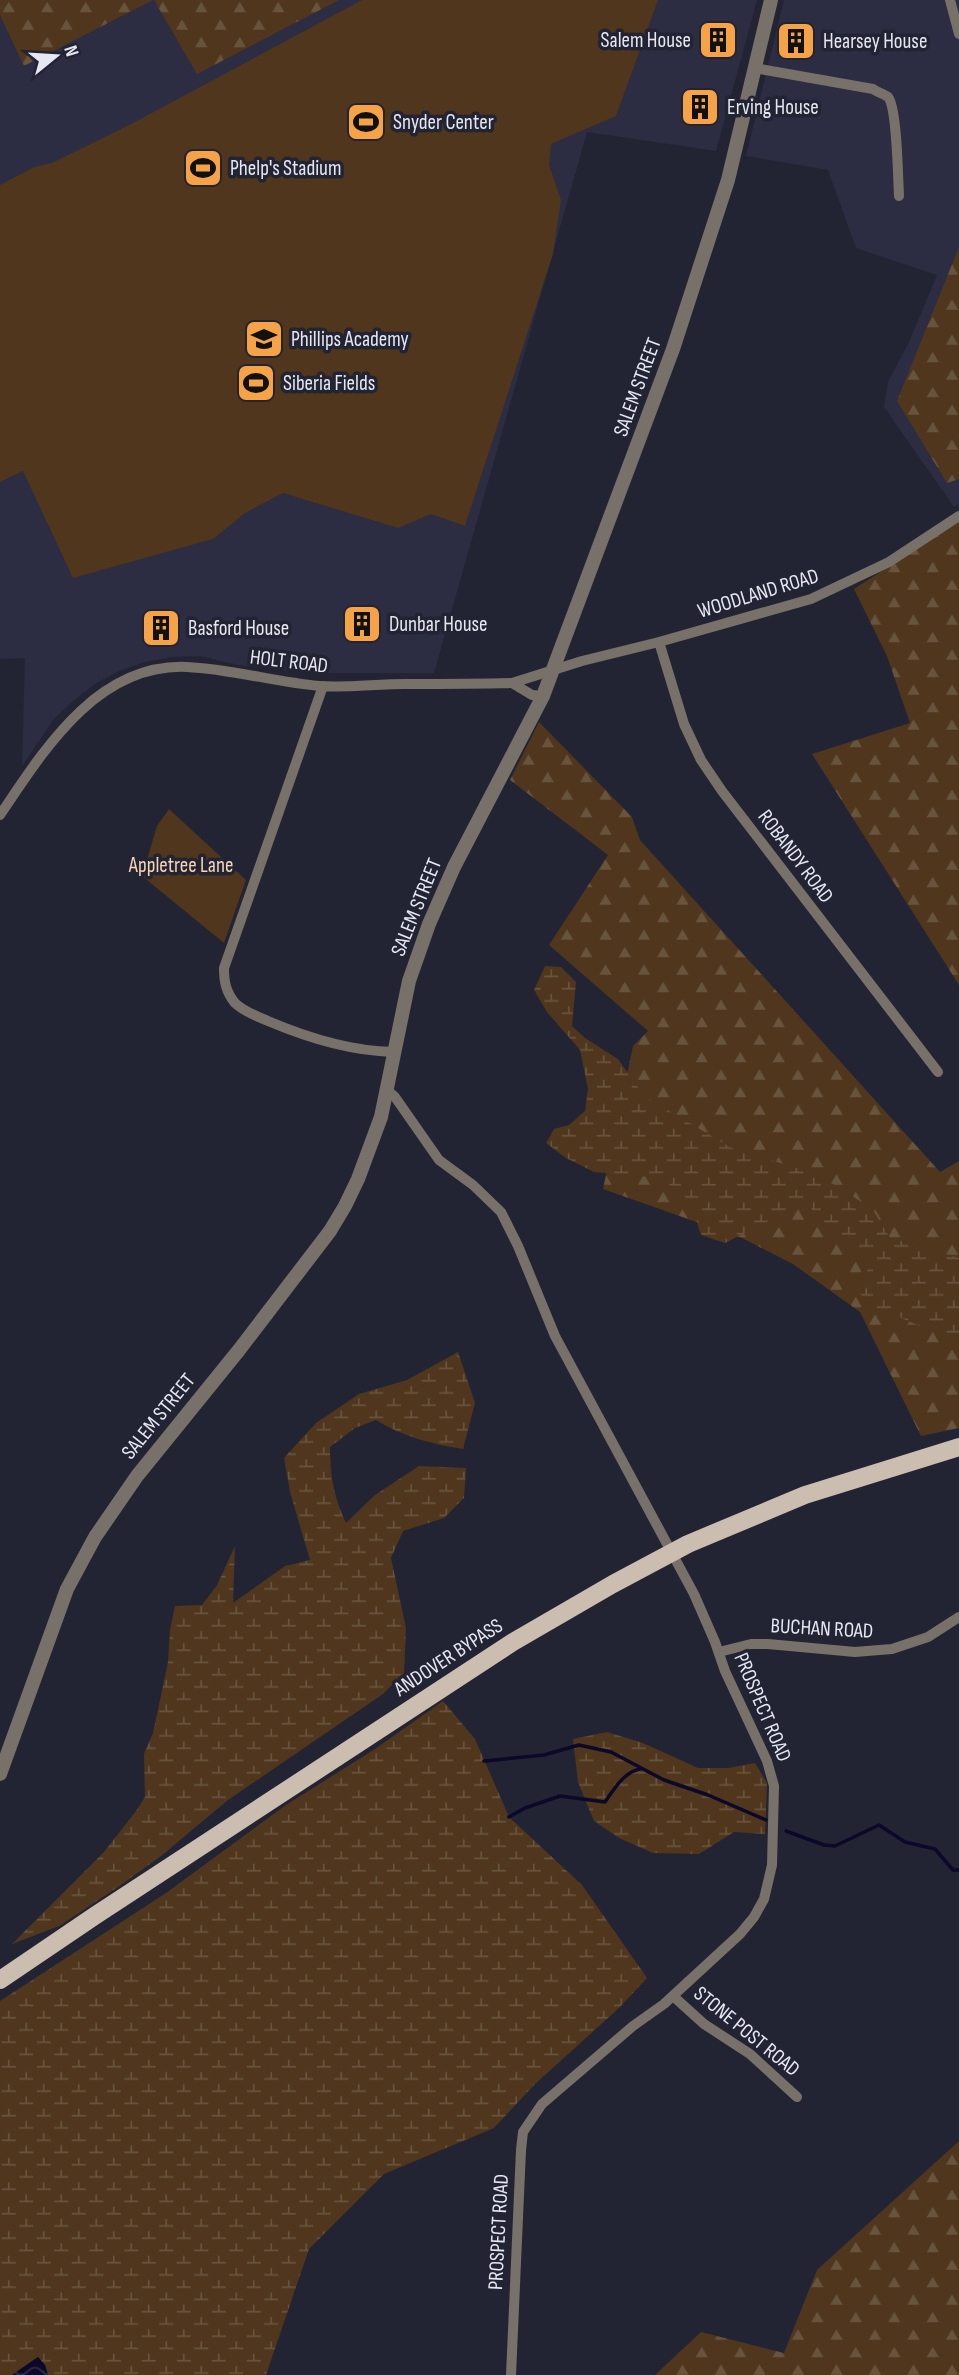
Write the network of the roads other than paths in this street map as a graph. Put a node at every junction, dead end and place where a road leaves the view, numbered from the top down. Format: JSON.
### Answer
{"nodes":[{"id":1,"x":771,"y":0,"type":"edge"},
{"id":2,"x":950,"y":0,"type":"edge"},
{"id":3,"x":959,"y":34,"type":"edge"},
{"id":4,"x":754,"y":68,"type":"junction"},
{"id":5,"x":899,"y":196,"type":"dead end"},
{"id":6,"x":959,"y":516,"type":"edge"},
{"id":7,"x":659,"y":642,"type":"junction"},
{"id":8,"x":552,"y":671,"type":"junction"},
{"id":9,"x":512,"y":683,"type":"junction"},
{"id":10,"x":323,"y":686,"type":"junction"},
{"id":11,"x":543,"y":696,"type":"junction"},
{"id":12,"x":0,"y":816,"type":"edge"},
{"id":13,"x":393,"y":1052,"type":"junction"},
{"id":14,"x":939,"y":1072,"type":"dead end"},
{"id":15,"x":386,"y":1089,"type":"junction"},
{"id":16,"x":959,"y":1447,"type":"edge"},
{"id":17,"x":671,"y":1553,"type":"junction"},
{"id":18,"x":959,"y":1617,"type":"edge"},
{"id":19,"x":719,"y":1652,"type":"junction"},
{"id":20,"x":0,"y":1774,"type":"edge"},
{"id":21,"x":0,"y":1980,"type":"edge"},
{"id":22,"x":673,"y":1996,"type":"junction"},
{"id":23,"x":797,"y":2097,"type":"dead end"},
{"id":24,"x":511,"y":2375,"type":"edge"}],
"edges":[{"from":1,"to":4,"type":"street","name":"SALEM STREET"},
{"from":2,"to":3,"type":"street"},
{"from":4,"to":5,"type":"street"},
{"from":4,"to":8,"type":"street","name":"SALEM STREET"},
{"from":6,"to":7,"type":"street","name":"WOODLAND ROAD"},
{"from":7,"to":8,"type":"street","name":"WOODLAND ROAD"},
{"from":7,"to":14,"type":"street","name":"ROBANDY ROAD"},
{"from":8,"to":9,"type":"street","name":"HOLT ROAD"},
{"from":8,"to":11,"type":"street","name":"SALEM STREET"},
{"from":9,"to":10,"type":"street","name":"HOLT ROAD"},
{"from":9,"to":11,"type":"street","name":"HOLT ROAD"},
{"from":10,"to":12,"type":"street","name":"HOLT ROAD"},
{"from":10,"to":13,"type":"street"},
{"from":11,"to":13,"type":"street","name":"SALEM STREET"},
{"from":13,"to":15,"type":"street","name":"SALEM STREET"},
{"from":15,"to":17,"type":"street","name":"PROSPECT ROAD"},
{"from":15,"to":20,"type":"street","name":"SALEM STREET"},
{"from":16,"to":17,"type":"main road","name":"ANDOVER BYPASS"},
{"from":17,"to":19,"type":"street","name":"PROSPECT ROAD"},
{"from":17,"to":21,"type":"main road","name":"ANDOVER BYPASS"},
{"from":18,"to":19,"type":"street","name":"BUCHAN ROAD"},
{"from":19,"to":22,"type":"street","name":"PROSPECT ROAD"},
{"from":22,"to":23,"type":"street","name":"STONE POST ROAD"},
{"from":22,"to":24,"type":"street","name":"PROSPECT ROAD"}]}
